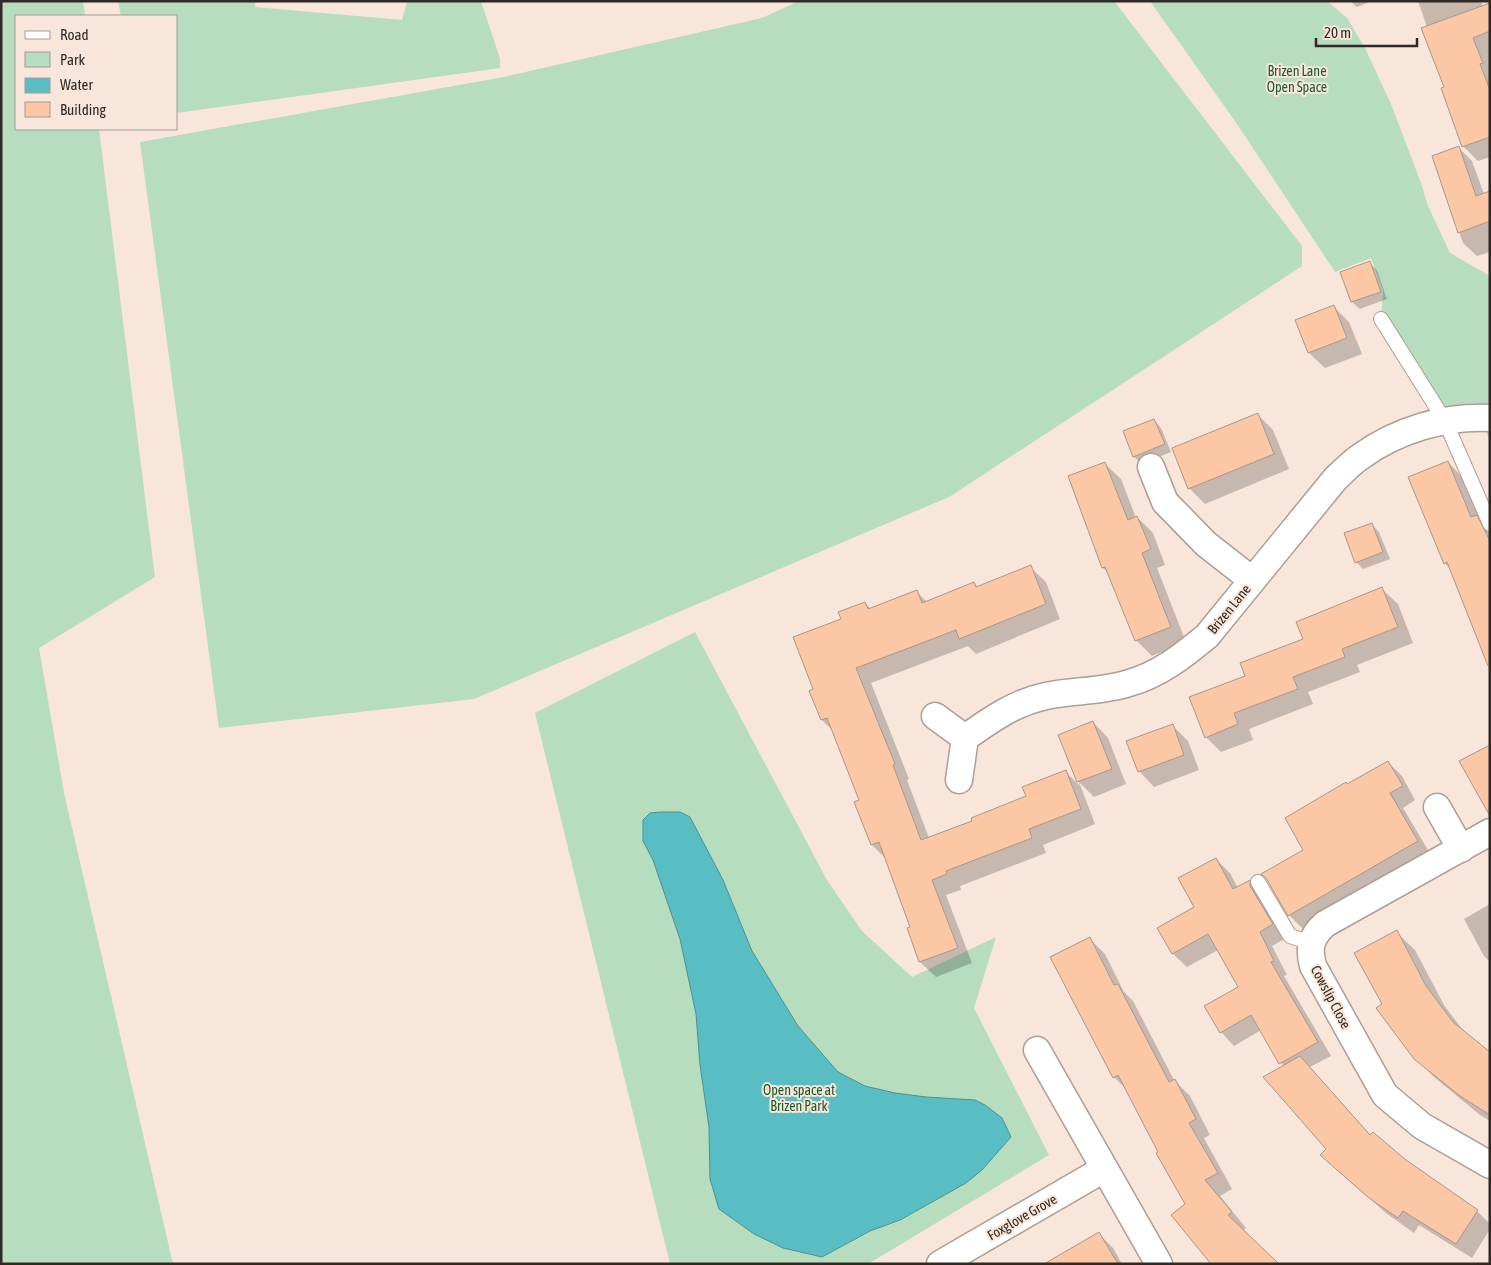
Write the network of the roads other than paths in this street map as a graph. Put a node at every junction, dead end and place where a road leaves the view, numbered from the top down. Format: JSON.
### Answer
{"nodes":[{"id":1,"x":1381,"y":319,"type":"dead end"},
{"id":2,"x":1490,"y":418,"type":"edge"},
{"id":3,"x":1445,"y":421,"type":"junction"},
{"id":4,"x":1151,"y":467,"type":"dead end"},
{"id":5,"x":1490,"y":524,"type":"edge"},
{"id":6,"x":1252,"y":580,"type":"junction"},
{"id":7,"x":935,"y":716,"type":"dead end"},
{"id":8,"x":965,"y":738,"type":"junction"},
{"id":9,"x":959,"y":780,"type":"dead end"},
{"id":10,"x":1438,"y":807,"type":"dead end"},
{"id":11,"x":1490,"y":832,"type":"edge"},
{"id":12,"x":1461,"y":849,"type":"junction"},
{"id":13,"x":1258,"y":882,"type":"dead end"},
{"id":14,"x":1311,"y":943,"type":"junction"},
{"id":15,"x":1037,"y":1050,"type":"dead end"},
{"id":16,"x":1490,"y":1165,"type":"edge"},
{"id":17,"x":1104,"y":1170,"type":"junction"},
{"id":18,"x":940,"y":1264,"type":"edge"},
{"id":19,"x":1159,"y":1264,"type":"edge"}],
"edges":[{"from":1,"to":3,"type":"lane"},
{"from":2,"to":3,"type":"street","name":"Brizen Lane"},
{"from":3,"to":5,"type":"lane"},
{"from":3,"to":6,"type":"street","name":"Brizen Lane"},
{"from":4,"to":6,"type":"street"},
{"from":6,"to":8,"type":"street","name":"Brizen Lane"},
{"from":7,"to":8,"type":"street"},
{"from":8,"to":9,"type":"street"},
{"from":10,"to":12,"type":"street"},
{"from":11,"to":12,"type":"street"},
{"from":12,"to":14,"type":"street"},
{"from":13,"to":14,"type":"lane"},
{"from":14,"to":16,"type":"street","name":"Cowslip Close"},
{"from":15,"to":17,"type":"street"},
{"from":17,"to":18,"type":"street","name":"Foxglove Grove"},
{"from":17,"to":19,"type":"street"}]}
